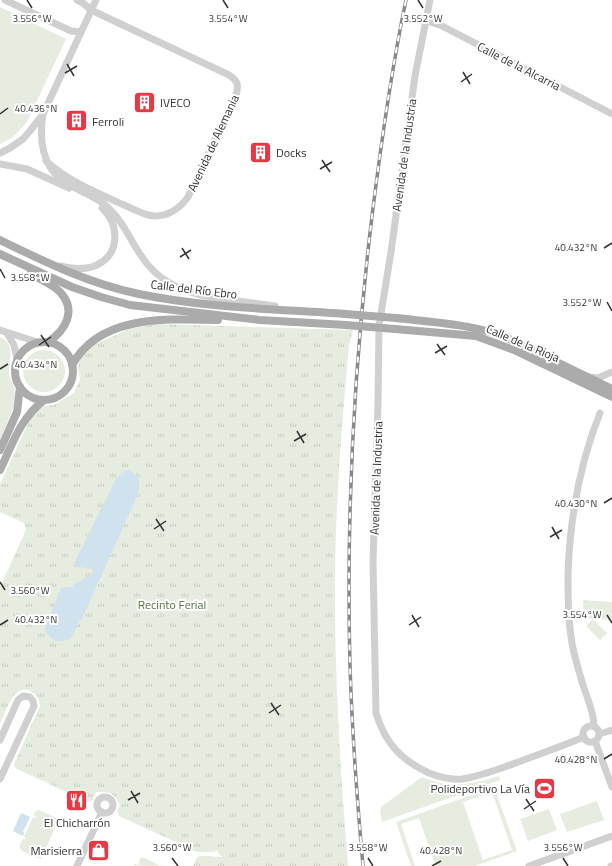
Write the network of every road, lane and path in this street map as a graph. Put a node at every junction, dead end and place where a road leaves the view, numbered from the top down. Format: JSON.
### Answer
{"nodes":[{"id":1,"x":5,"y":0,"type":"edge"},
{"id":2,"x":77,"y":0,"type":"edge"},
{"id":3,"x":96,"y":0,"type":"edge"},
{"id":4,"x":430,"y":0,"type":"edge"},
{"id":5,"x":91,"y":10,"type":"junction"},
{"id":6,"x":425,"y":20,"type":"junction"},
{"id":7,"x":81,"y":32,"type":"junction"},
{"id":8,"x":43,"y":114,"type":"junction"},
{"id":9,"x":612,"y":114,"type":"edge"},
{"id":10,"x":0,"y":152,"type":"edge"},
{"id":11,"x":46,"y":161,"type":"junction"},
{"id":12,"x":0,"y":164,"type":"edge"},
{"id":13,"x":0,"y":240,"type":"edge"},
{"id":14,"x":0,"y":256,"type":"edge"},
{"id":15,"x":34,"y":257,"type":"junction"},
{"id":16,"x":293,"y":311,"type":"junction"},
{"id":17,"x":396,"y":318,"type":"joint"},
{"id":18,"x":260,"y":320,"type":"junction"},
{"id":19,"x":395,"y":329,"type":"joint"},
{"id":20,"x":0,"y":330,"type":"edge"},
{"id":21,"x":7,"y":333,"type":"junction"},
{"id":22,"x":37,"y":342,"type":"junction"},
{"id":23,"x":48,"y":342,"type":"junction"},
{"id":24,"x":17,"y":359,"type":"junction"},
{"id":25,"x":72,"y":365,"type":"junction"},
{"id":26,"x":612,"y":372,"type":"edge"},
{"id":27,"x":588,"y":378,"type":"junction"},
{"id":28,"x":20,"y":387,"type":"junction"},
{"id":29,"x":612,"y":389,"type":"edge"},
{"id":30,"x":612,"y":397,"type":"edge"},
{"id":31,"x":44,"y":400,"type":"junction"},
{"id":32,"x":600,"y":413,"type":"dead end"},
{"id":33,"x":0,"y":450,"type":"edge"},
{"id":34,"x":0,"y":470,"type":"edge"},
{"id":35,"x":594,"y":726,"type":"junction"},
{"id":36,"x":612,"y":730,"type":"edge"},
{"id":37,"x":599,"y":734,"type":"junction"},
{"id":38,"x":584,"y":737,"type":"junction"},
{"id":39,"x":0,"y":740,"type":"edge"},
{"id":40,"x":595,"y":741,"type":"junction"},
{"id":41,"x":0,"y":779,"type":"edge"},
{"id":42,"x":612,"y":787,"type":"edge"},
{"id":43,"x":102,"y":812,"type":"dead end"},
{"id":44,"x":612,"y":836,"type":"edge"},
{"id":45,"x":77,"y":866,"type":"edge"},
{"id":46,"x":529,"y":866,"type":"edge"}],
"edges":[{"from":1,"to":7,"type":"street"},
{"from":2,"to":5,"type":"street","name":"Avenida de Alemania"},
{"from":3,"to":5,"type":"street"},
{"from":4,"to":6,"type":"street","name":"Avenida de la Industria"},
{"from":5,"to":7,"type":"street"},
{"from":5,"to":11,"type":"street","name":"Avenida de Alemania"},
{"from":6,"to":9,"type":"street","name":"Calle de la Alcarria"},
{"from":6,"to":38,"type":"street","name":"Avenida de la Industria"},
{"from":7,"to":8,"type":"street"},
{"from":8,"to":10,"type":"street"},
{"from":8,"to":11,"type":"street"},
{"from":11,"to":16,"type":"street"},
{"from":12,"to":15,"type":"street"},
{"from":13,"to":15,"type":"main road","name":"Calle del Río Ebro"},
{"from":14,"to":18,"type":"main road","name":"Calle del Río Ebro"},
{"from":14,"to":23,"type":"main road"},
{"from":15,"to":16,"type":"main road","name":"Calle del Río Ebro"},
{"from":16,"to":17,"type":"main road","name":"Calle del Río Ebro","bridge":true},
{"from":17,"to":27,"type":"main road","name":"Calle de la Rioja"},
{"from":18,"to":19,"type":"main road","name":"Calle del Río Ebro","bridge":true},
{"from":18,"to":25,"type":"main road"},
{"from":19,"to":30,"type":"main road","name":"Calle de la Rioja"},
{"from":20,"to":21,"type":"street"},
{"from":21,"to":22,"type":"street"},
{"from":21,"to":24,"type":"street"},
{"from":22,"to":23,"type":"main road"},
{"from":22,"to":24,"type":"main road"},
{"from":23,"to":25,"type":"main road"},
{"from":24,"to":28,"type":"main road"},
{"from":25,"to":31,"type":"main road"},
{"from":26,"to":27,"type":"street"},
{"from":27,"to":29,"type":"main road","name":"Calle de la Rioja"},
{"from":28,"to":31,"type":"main road"},
{"from":28,"to":33,"type":"main road"},
{"from":31,"to":34,"type":"main road"},
{"from":32,"to":35,"type":"street"},
{"from":35,"to":37,"type":"street"},
{"from":35,"to":38,"type":"street"},
{"from":36,"to":37,"type":"street"},
{"from":37,"to":40,"type":"street"},
{"from":38,"to":40,"type":"street"},
{"from":39,"to":41,"type":"street"},
{"from":40,"to":42,"type":"street"},
{"from":43,"to":45,"type":"street"},
{"from":44,"to":46,"type":"street"}]}
